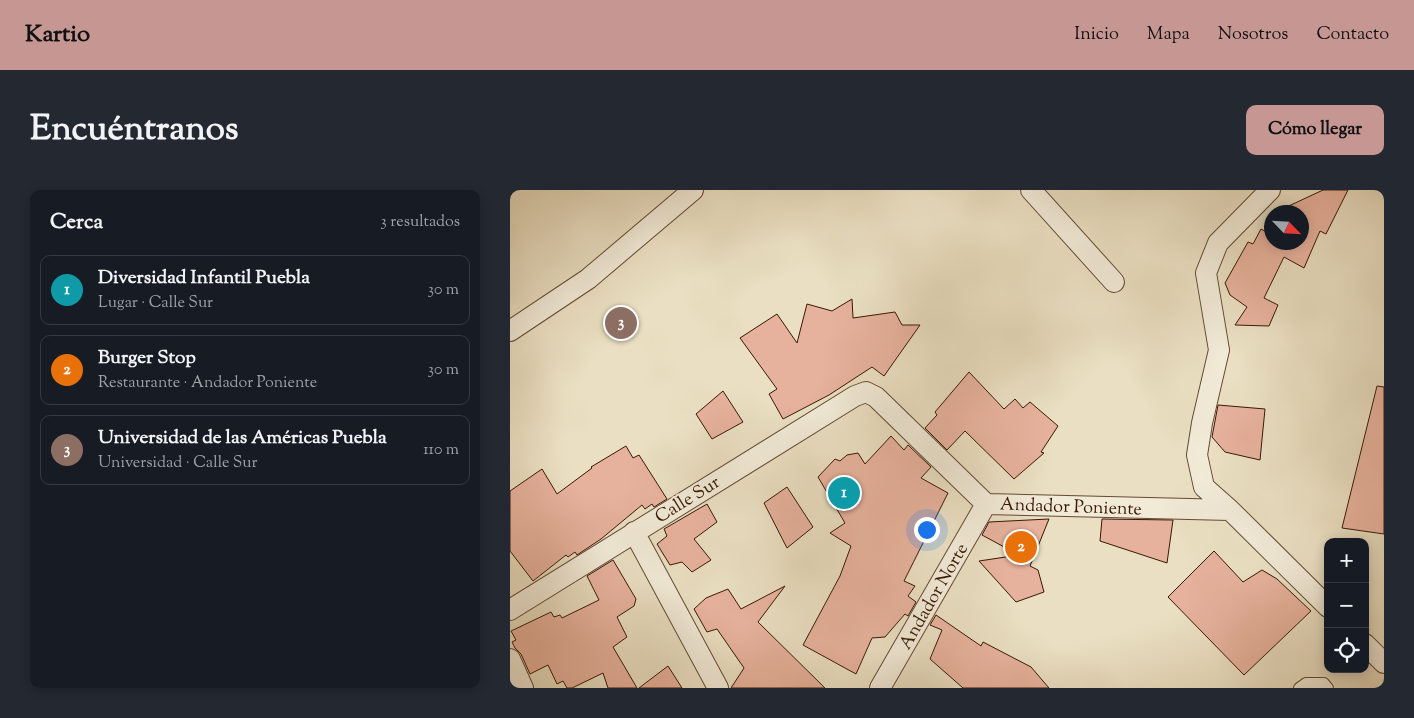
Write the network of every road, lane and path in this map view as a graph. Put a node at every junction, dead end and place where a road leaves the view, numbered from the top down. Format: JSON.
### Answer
{"nodes":[{"id":1,"x":693,"y":190,"type":"edge"},
{"id":2,"x":1032,"y":190,"type":"edge"},
{"id":3,"x":1270,"y":190,"type":"edge"},
{"id":4,"x":1114,"y":282,"type":"dead end"},
{"id":5,"x":510,"y":330,"type":"edge"},
{"id":6,"x":866,"y":392,"type":"joint"},
{"id":7,"x":986,"y":504,"type":"junction"},
{"id":8,"x":1230,"y":510,"type":"junction"},
{"id":9,"x":634,"y":532,"type":"junction"},
{"id":10,"x":1324,"y":603,"type":"edge"},
{"id":11,"x":510,"y":610,"type":"edge"},
{"id":12,"x":1369,"y":648,"type":"edge"},
{"id":13,"x":510,"y":659,"type":"edge"},
{"id":14,"x":1384,"y":663,"type":"edge"},
{"id":15,"x":523,"y":688,"type":"edge"},
{"id":16,"x":718,"y":688,"type":"edge"},
{"id":17,"x":880,"y":688,"type":"edge"},
{"id":18,"x":1299,"y":688,"type":"edge"},
{"id":19,"x":1328,"y":688,"type":"edge"}],
"edges":[{"from":1,"to":5,"type":"street"},
{"from":2,"to":4,"type":"street"},
{"from":3,"to":8,"type":"street"},
{"from":6,"to":7,"type":"street","name":"Andador Poniente"},
{"from":6,"to":9,"type":"street","name":"Calle Sur"},
{"from":7,"to":8,"type":"street","name":"Andador Poniente"},
{"from":7,"to":17,"type":"street","name":"Andador Norte"},
{"from":8,"to":10,"type":"street"},
{"from":9,"to":11,"type":"street","name":"Calle Sur"},
{"from":9,"to":16,"type":"street"},
{"from":12,"to":14,"type":"street"},
{"from":13,"to":15,"type":"street"},
{"from":18,"to":19,"type":"lane"}]}
